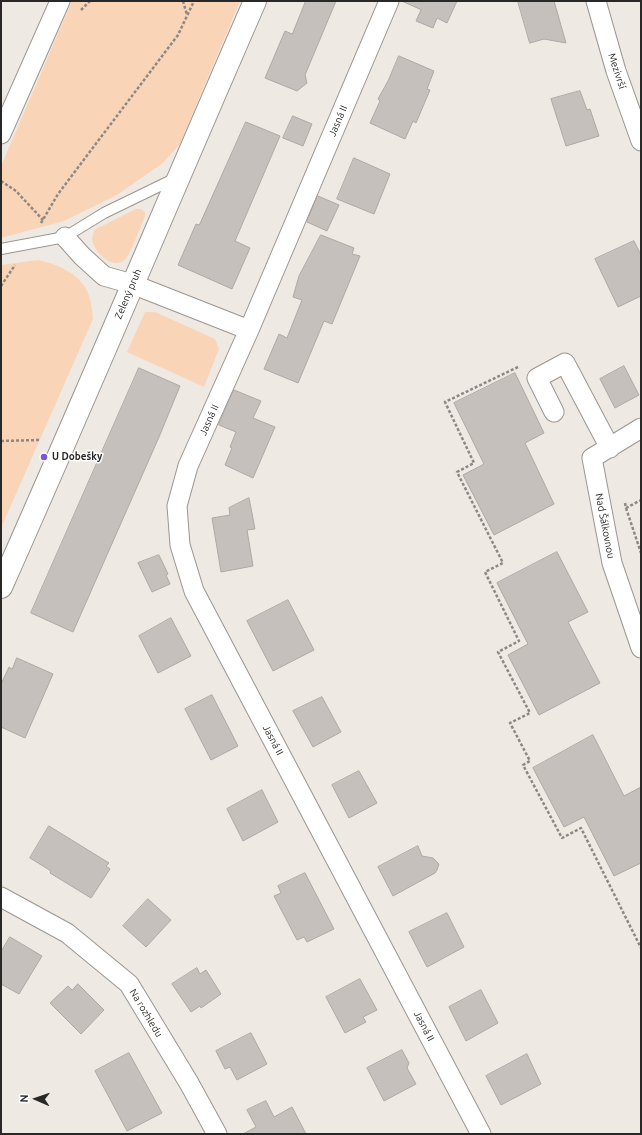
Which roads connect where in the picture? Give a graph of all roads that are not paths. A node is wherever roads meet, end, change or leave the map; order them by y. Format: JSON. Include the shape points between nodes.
{"nodes":[{"id":1,"x":60,"y":1,"type":"edge"},
{"id":2,"x":255,"y":1,"type":"edge"},
{"id":3,"x":389,"y":1,"type":"edge"},
{"id":4,"x":596,"y":1,"type":"edge"},
{"id":5,"x":1,"y":134,"type":"edge"},
{"id":6,"x":641,"y":141,"type":"edge"},
{"id":7,"x":178,"y":177,"type":"junction"},
{"id":8,"x":65,"y":236,"type":"junction"},
{"id":9,"x":1,"y":249,"type":"edge"},
{"id":10,"x":132,"y":284,"type":"junction"},
{"id":11,"x":249,"y":330,"type":"junction"},
{"id":12,"x":554,"y":412,"type":"dead end"},
{"id":13,"x":641,"y":428,"type":"edge"},
{"id":14,"x":610,"y":448,"type":"junction"},
{"id":15,"x":1,"y":587,"type":"edge"},
{"id":16,"x":641,"y":648,"type":"edge"},
{"id":17,"x":1,"y":897,"type":"edge"},
{"id":18,"x":217,"y":1134,"type":"edge"},
{"id":19,"x":481,"y":1134,"type":"edge"}],
"edges":[{"from":1,"to":5,"type":"street"},
{"from":2,"to":7,"type":"street","name":"Zelený pruh"},
{"from":3,"to":11,"type":"street","name":"Jasná II"},
{"from":4,"to":6,"type":"street","name":"Mezivrší","via":[[616,71]]},
{"from":7,"to":8,"type":"lane"},
{"from":7,"to":10,"type":"street","name":"Zelený pruh"},
{"from":8,"to":9,"type":"lane"},
{"from":8,"to":10,"type":"street","via":[[104,276]]},
{"from":10,"to":11,"type":"street"},
{"from":10,"to":15,"type":"street","name":"Zelený pruh"},
{"from":11,"to":19,"type":"street","name":"Jasná II","via":[[188,466],[177,506],[180,545],[194,591]]},
{"from":12,"to":14,"type":"street","via":[[537,378],[565,362]]},
{"from":13,"to":14,"type":"street","name":"Nad Šálkovnou"},
{"from":14,"to":16,"type":"street","name":"Nad Šálkovnou","via":[[592,458],[612,563]]},
{"from":17,"to":18,"type":"street","name":"Na rozhledu","via":[[67,933],[129,984]]}]}
